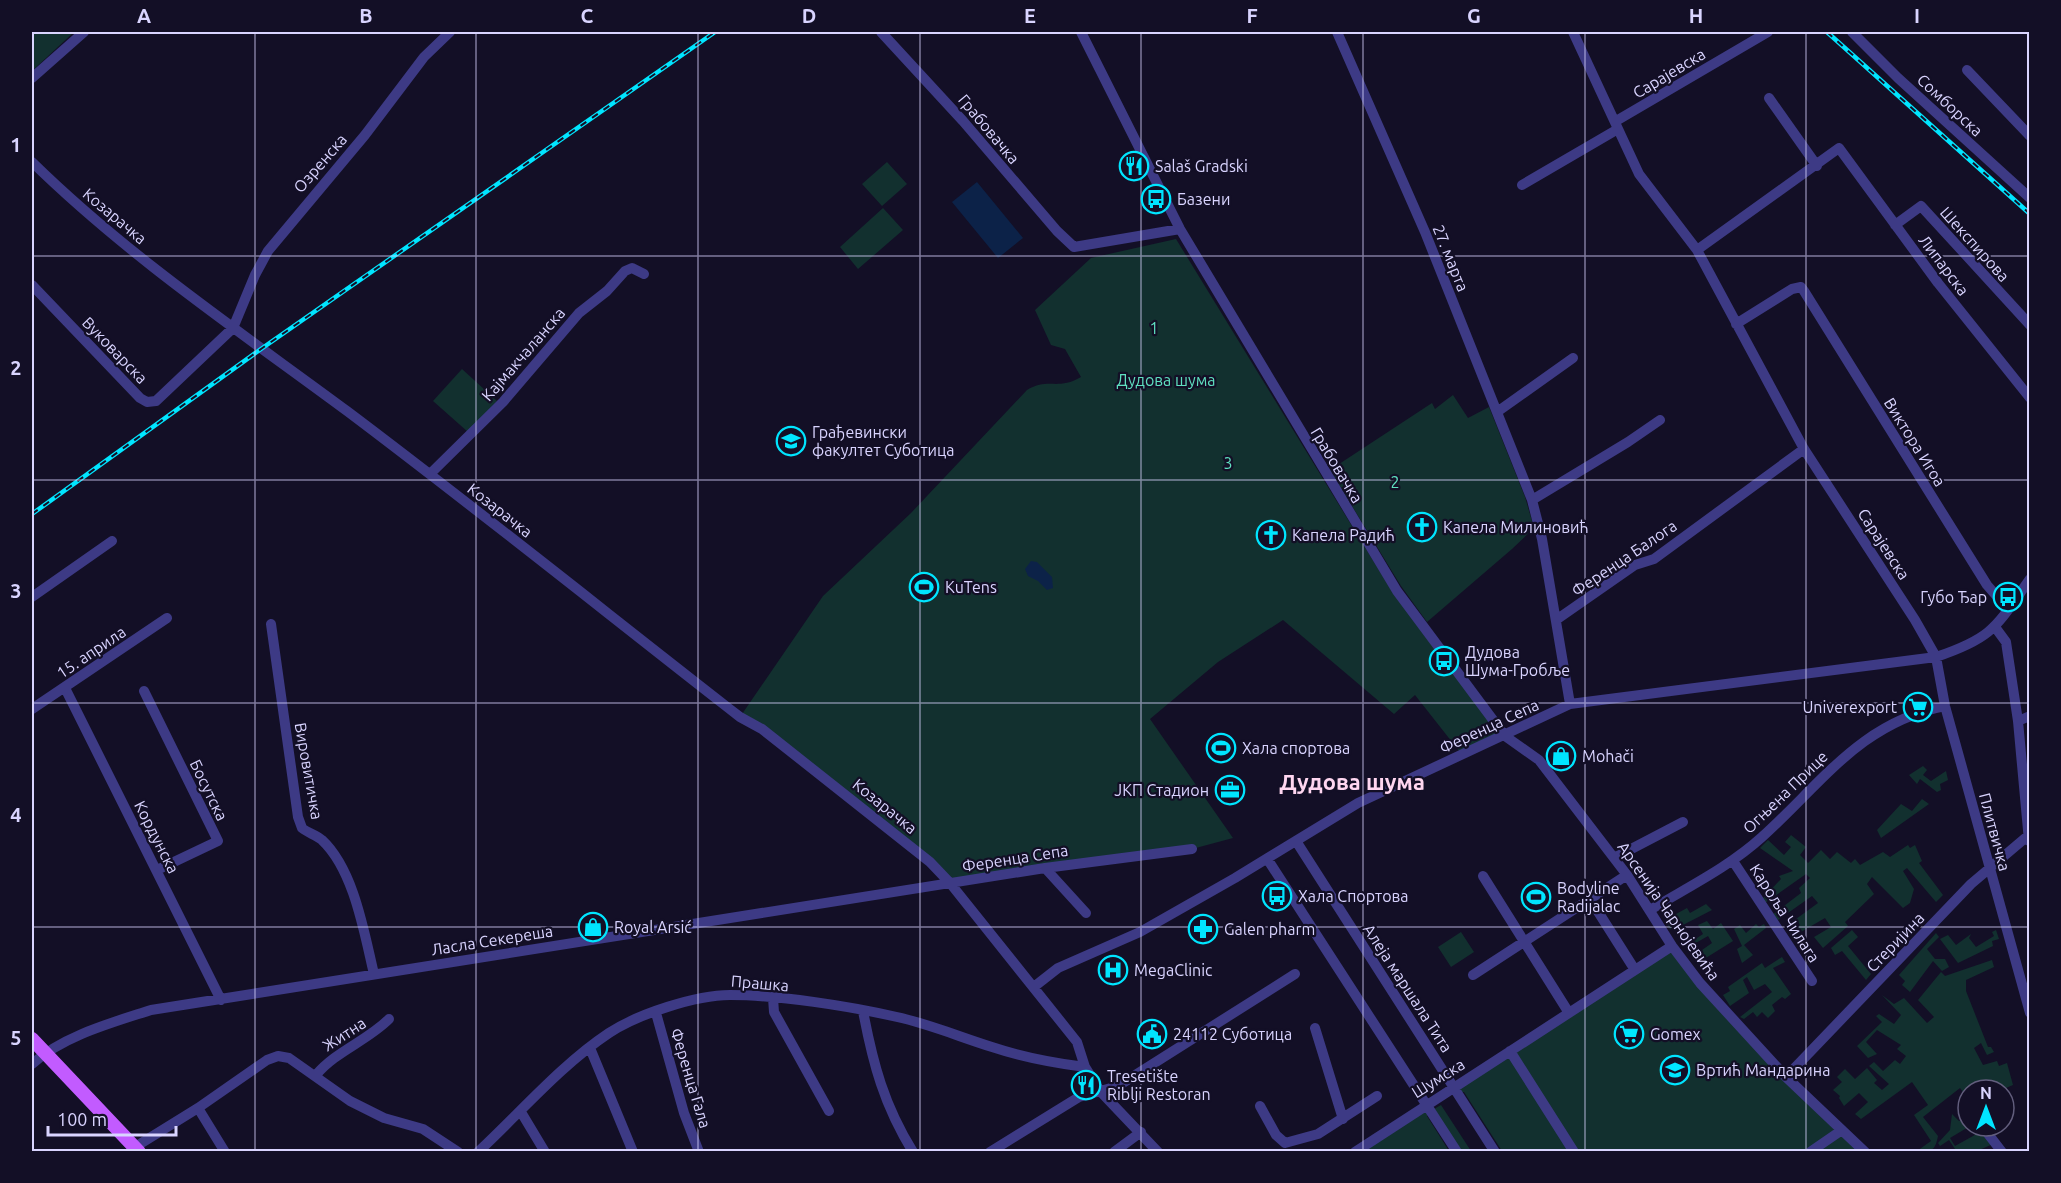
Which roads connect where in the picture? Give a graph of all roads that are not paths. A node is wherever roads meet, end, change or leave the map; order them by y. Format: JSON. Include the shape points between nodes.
{"nodes":[{"id":1,"x":84,"y":32,"type":"edge"},
{"id":2,"x":450,"y":32,"type":"edge"},
{"id":3,"x":881,"y":32,"type":"edge"},
{"id":4,"x":1081,"y":32,"type":"edge"},
{"id":5,"x":1337,"y":32,"type":"edge"},
{"id":6,"x":1573,"y":32,"type":"edge"},
{"id":7,"x":1768,"y":32,"type":"edge"},
{"id":8,"x":1852,"y":32,"type":"edge"},
{"id":9,"x":1967,"y":70,"type":"dead end"},
{"id":10,"x":32,"y":78,"type":"edge"},
{"id":11,"x":1769,"y":98,"type":"dead end"},
{"id":12,"x":1617,"y":125,"type":"junction"},
{"id":13,"x":2030,"y":136,"type":"edge"},
{"id":14,"x":32,"y":162,"type":"edge"},
{"id":15,"x":1817,"y":166,"type":"junction"},
{"id":16,"x":1522,"y":185,"type":"dead end"},
{"id":17,"x":2030,"y":198,"type":"edge"},
{"id":18,"x":1895,"y":225,"type":"junction"},
{"id":19,"x":1180,"y":229,"type":"junction"},
{"id":20,"x":1697,"y":250,"type":"junction"},
{"id":21,"x":644,"y":274,"type":"dead end"},
{"id":22,"x":32,"y":285,"type":"edge"},
{"id":23,"x":1736,"y":324,"type":"junction"},
{"id":24,"x":2030,"y":325,"type":"edge"},
{"id":25,"x":233,"y":328,"type":"junction"},
{"id":26,"x":1573,"y":358,"type":"dead end"},
{"id":27,"x":2030,"y":398,"type":"edge"},
{"id":28,"x":1497,"y":412,"type":"junction"},
{"id":29,"x":1660,"y":420,"type":"dead end"},
{"id":30,"x":1804,"y":449,"type":"junction"},
{"id":31,"x":430,"y":474,"type":"junction"},
{"id":32,"x":1532,"y":500,"type":"junction"},
{"id":33,"x":112,"y":541,"type":"dead end"},
{"id":34,"x":2030,"y":579,"type":"edge"},
{"id":35,"x":32,"y":597,"type":"edge"},
{"id":36,"x":2008,"y":609,"type":"junction"},
{"id":37,"x":167,"y":618,"type":"dead end"},
{"id":38,"x":1556,"y":620,"type":"junction"},
{"id":39,"x":271,"y":624,"type":"dead end"},
{"id":40,"x":1995,"y":627,"type":"junction"},
{"id":41,"x":1936,"y":657,"type":"junction"},
{"id":42,"x":65,"y":688,"type":"junction"},
{"id":43,"x":144,"y":691,"type":"dead end"},
{"id":44,"x":1570,"y":704,"type":"junction"},
{"id":45,"x":1945,"y":706,"type":"junction"},
{"id":46,"x":32,"y":709,"type":"edge"},
{"id":47,"x":2030,"y":716,"type":"edge"},
{"id":48,"x":2018,"y":722,"type":"junction"},
{"id":49,"x":1505,"y":736,"type":"junction"},
{"id":50,"x":1683,"y":822,"type":"dead end"},
{"id":51,"x":2029,"y":837,"type":"edge"},
{"id":52,"x":1296,"y":841,"type":"junction"},
{"id":53,"x":1192,"y":849,"type":"dead end"},
{"id":54,"x":1614,"y":858,"type":"junction"},
{"id":55,"x":1268,"y":860,"type":"junction"},
{"id":56,"x":1733,"y":861,"type":"junction"},
{"id":57,"x":1045,"y":868,"type":"junction"},
{"id":58,"x":1989,"y":869,"type":"junction"},
{"id":59,"x":157,"y":870,"type":"junction"},
{"id":60,"x":1627,"y":875,"type":"junction"},
{"id":61,"x":1483,"y":876,"type":"dead end"},
{"id":62,"x":950,"y":883,"type":"junction"},
{"id":63,"x":1590,"y":900,"type":"junction"},
{"id":64,"x":1650,"y":910,"type":"junction"},
{"id":65,"x":1086,"y":913,"type":"dead end"},
{"id":66,"x":1524,"y":942,"type":"junction"},
{"id":67,"x":1672,"y":946,"type":"junction"},
{"id":68,"x":1635,"y":970,"type":"junction"},
{"id":69,"x":374,"y":974,"type":"junction"},
{"id":70,"x":1295,"y":974,"type":"dead end"},
{"id":71,"x":1473,"y":975,"type":"dead end"},
{"id":72,"x":1812,"y":981,"type":"dead end"},
{"id":73,"x":1035,"y":986,"type":"junction"},
{"id":74,"x":773,"y":998,"type":"junction"},
{"id":75,"x":221,"y":1000,"type":"junction"},
{"id":76,"x":863,"y":1011,"type":"junction"},
{"id":77,"x":656,"y":1012,"type":"junction"},
{"id":78,"x":1569,"y":1013,"type":"junction"},
{"id":79,"x":2030,"y":1014,"type":"edge"},
{"id":80,"x":389,"y":1019,"type":"dead end"},
{"id":81,"x":1315,"y":1028,"type":"dead end"},
{"id":82,"x":32,"y":1039,"type":"edge"},
{"id":83,"x":590,"y":1048,"type":"junction"},
{"id":84,"x":1510,"y":1051,"type":"junction"},
{"id":85,"x":45,"y":1053,"type":"junction"},
{"id":86,"x":32,"y":1064,"type":"edge"},
{"id":87,"x":1085,"y":1067,"type":"junction"},
{"id":88,"x":315,"y":1074,"type":"junction"},
{"id":89,"x":1786,"y":1077,"type":"junction"},
{"id":90,"x":1454,"y":1087,"type":"junction"},
{"id":91,"x":1100,"y":1091,"type":"junction"},
{"id":92,"x":1377,"y":1096,"type":"dead end"},
{"id":93,"x":1427,"y":1103,"type":"junction"},
{"id":94,"x":1260,"y":1106,"type":"dead end"},
{"id":95,"x":198,"y":1108,"type":"junction"},
{"id":96,"x":829,"y":1111,"type":"dead end"},
{"id":97,"x":521,"y":1112,"type":"junction"},
{"id":98,"x":1343,"y":1119,"type":"junction"},
{"id":99,"x":1842,"y":1130,"type":"junction"},
{"id":100,"x":1141,"y":1132,"type":"junction"},
{"id":101,"x":1991,"y":1138,"type":"edge"},
{"id":102,"x":137,"y":1149,"type":"edge"},
{"id":103,"x":225,"y":1152,"type":"edge"},
{"id":104,"x":458,"y":1152,"type":"edge"},
{"id":105,"x":478,"y":1152,"type":"edge"},
{"id":106,"x":544,"y":1152,"type":"edge"},
{"id":107,"x":633,"y":1152,"type":"edge"},
{"id":108,"x":699,"y":1152,"type":"edge"},
{"id":109,"x":913,"y":1152,"type":"edge"},
{"id":110,"x":990,"y":1152,"type":"edge"},
{"id":111,"x":1114,"y":1152,"type":"edge"},
{"id":112,"x":1158,"y":1152,"type":"edge"},
{"id":113,"x":1355,"y":1152,"type":"edge"},
{"id":114,"x":1457,"y":1152,"type":"edge"},
{"id":115,"x":1495,"y":1152,"type":"edge"},
{"id":116,"x":1574,"y":1152,"type":"edge"},
{"id":117,"x":1810,"y":1152,"type":"edge"},
{"id":118,"x":1865,"y":1152,"type":"edge"},
{"id":119,"x":2002,"y":1152,"type":"edge"}],
"edges":[{"from":1,"to":10,"type":"street"},
{"from":2,"to":25,"type":"street","name":"Озренска","via":[[424,57],[268,251]]},
{"from":3,"to":19,"type":"street","name":"Грабовачка","via":[[1074,247]]},
{"from":4,"to":19,"type":"street","name":"Грабовачка"},
{"from":5,"to":28,"type":"street","name":"27. марта","via":[[1425,232]]},
{"from":6,"to":12,"type":"street","name":"Сарајевска"},
{"from":7,"to":12,"type":"street","name":"Сарајевска"},
{"from":8,"to":17,"type":"street","name":"Сомборска"},
{"from":9,"to":13,"type":"street"},
{"from":11,"to":15,"type":"street"},
{"from":12,"to":16,"type":"street","name":"Сарајевска"},
{"from":12,"to":20,"type":"street","name":"Сарајевска","via":[[1639,174]]},
{"from":14,"to":25,"type":"street","name":"Козарачка","via":[[96,222]]},
{"from":15,"to":18,"type":"street","name":"Липарска","via":[[1839,148]]},
{"from":15,"to":20,"type":"street"},
{"from":18,"to":24,"type":"street","name":"Шекспирова","via":[[1921,206]]},
{"from":18,"to":27,"type":"street","name":"Липарска"},
{"from":19,"to":49,"type":"street","name":"Грабовачка","via":[[1397,591]]},
{"from":20,"to":23,"type":"street","name":"Сарајевска"},
{"from":21,"to":31,"type":"street","name":"Кајмакчаланска","via":[[632,268],[625,271],[579,313],[503,402]]},
{"from":22,"to":25,"type":"street","name":"Вуковарска","via":[[147,402],[156,401]]},
{"from":23,"to":30,"type":"street","name":"Сарајевска"},
{"from":23,"to":36,"type":"street","name":"Виктора Игоа","via":[[1801,287],[1987,585]]},
{"from":25,"to":31,"type":"street","name":"Козарачка"},
{"from":26,"to":28,"type":"street"},
{"from":28,"to":32,"type":"street","name":"27. марта"},
{"from":29,"to":32,"type":"street"},
{"from":30,"to":38,"type":"street","name":"Ференца Балога","via":[[1654,559],[1635,565]]},
{"from":30,"to":41,"type":"street","name":"Сарајевска"},
{"from":31,"to":62,"type":"street","name":"Козарачка","via":[[740,717],[762,729],[846,794]]},
{"from":32,"to":38,"type":"street","name":"27. марта"},
{"from":33,"to":35,"type":"street"},
{"from":34,"to":36,"type":"street","name":"Ференца Сепа"},
{"from":36,"to":40,"type":"street","name":"Ференца Сепа"},
{"from":37,"to":42,"type":"street","name":"15. априла"},
{"from":38,"to":44,"type":"street","name":"27. марта"},
{"from":39,"to":69,"type":"street","name":"Вировитичка","via":[[298,817],[302,828],[320,838],[339,865],[362,921]]},
{"from":40,"to":41,"type":"street","name":"Ференца Сепа","via":[[1969,646]]},
{"from":40,"to":48,"type":"street","via":[[2006,642]]},
{"from":41,"to":44,"type":"street","name":"Ференца Сепа"},
{"from":41,"to":45,"type":"street","name":"Плитвичка"},
{"from":42,"to":46,"type":"street","name":"15. априла"},
{"from":42,"to":59,"type":"street","name":"Кордунска"},
{"from":43,"to":59,"type":"street","name":"Босутска","via":[[218,841]]},
{"from":44,"to":49,"type":"street","name":"Ференца Сепа"},
{"from":45,"to":56,"type":"street","name":"Огњена Прице","via":[[1878,731],[1849,751]]},
{"from":45,"to":58,"type":"street","name":"Плитвичка"},
{"from":47,"to":48,"type":"street"},
{"from":48,"to":51,"type":"street"},
{"from":49,"to":52,"type":"street","name":"Ференца Сепа","via":[[1358,803]]},
{"from":49,"to":54,"type":"street","name":"Арсенија Чарнојевића","via":[[1539,760]]},
{"from":50,"to":54,"type":"street"},
{"from":51,"to":58,"type":"street","name":"Стеријина"},
{"from":52,"to":55,"type":"street","name":"Ференца Сепа"},
{"from":52,"to":90,"type":"street","name":"Алеја маршала Тита"},
{"from":53,"to":57,"type":"street","name":"Ференца Сепа"},
{"from":54,"to":60,"type":"street","name":"Арсенија Чарнојевића"},
{"from":55,"to":73,"type":"street","name":"Ференца Сепа","via":[[1140,932],[1058,968]]},
{"from":55,"to":93,"type":"street"},
{"from":56,"to":64,"type":"street","name":"Огњена Прице"},
{"from":56,"to":72,"type":"street","name":"Кароља Чилага"},
{"from":57,"to":62,"type":"street","name":"Ференца Сепа"},
{"from":57,"to":65,"type":"street"},
{"from":58,"to":79,"type":"street","name":"Плитвичка"},
{"from":58,"to":89,"type":"street","name":"Стеријина"},
{"from":59,"to":75,"type":"street","name":"Кордунска"},
{"from":60,"to":63,"type":"street"},
{"from":60,"to":64,"type":"street","name":"Арсенија Чарнојевића"},
{"from":61,"to":66,"type":"street"},
{"from":62,"to":69,"type":"street","name":"Ласла Секереша"},
{"from":62,"to":73,"type":"street","name":"Козарачка"},
{"from":63,"to":66,"type":"street"},
{"from":63,"to":68,"type":"street"},
{"from":64,"to":67,"type":"street","name":"Арсенија Чарнојевића"},
{"from":66,"to":71,"type":"street"},
{"from":66,"to":78,"type":"street"},
{"from":67,"to":68,"type":"street","name":"Шумска"},
{"from":67,"to":89,"type":"street","name":"Арсенија Чарнојевића","via":[[1700,983]]},
{"from":68,"to":78,"type":"street","name":"Шумска"},
{"from":69,"to":75,"type":"street","name":"Ласла Секереша"},
{"from":70,"to":91,"type":"street","via":[[1118,1086]]},
{"from":73,"to":87,"type":"street","name":"Козарачка","via":[[1077,1042]]},
{"from":74,"to":76,"type":"street","name":"Прашка"},
{"from":74,"to":77,"type":"street","name":"Прашка","via":[[703,998]]},
{"from":74,"to":96,"type":"street","via":[[774,1012]]},
{"from":75,"to":85,"type":"street","name":"Ласла Секереша","via":[[151,1010]]},
{"from":76,"to":87,"type":"street","name":"Прашка","via":[[897,1017],[1054,1063]]},
{"from":76,"to":109,"type":"street","via":[[878,1081]]},
{"from":77,"to":83,"type":"street","name":"Прашка","via":[[629,1022]]},
{"from":77,"to":108,"type":"street","name":"Ференца Гала","via":[[681,1104]]},
{"from":78,"to":84,"type":"street","name":"Шумска"},
{"from":80,"to":88,"type":"street","name":"Житна"},
{"from":81,"to":98,"type":"street"},
{"from":82,"to":85,"type":"main road"},
{"from":83,"to":97,"type":"street","name":"Прашка"},
{"from":83,"to":107,"type":"street"},
{"from":84,"to":90,"type":"street","name":"Шумска"},
{"from":84,"to":116,"type":"street"},
{"from":85,"to":86,"type":"street","name":"Ласла Секереша"},
{"from":85,"to":102,"type":"main road"},
{"from":87,"to":91,"type":"street","name":"Козарачка"},
{"from":88,"to":95,"type":"street","via":[[289,1058],[278,1056]]},
{"from":88,"to":104,"type":"street","via":[[350,1101],[384,1118],[423,1129]]},
{"from":89,"to":99,"type":"street","name":"Арсенија Чарнојевића"},
{"from":90,"to":93,"type":"street","name":"Шумска"},
{"from":90,"to":115,"type":"street","name":"Алеја маршала Тита"},
{"from":91,"to":100,"type":"street","name":"Козарачка"},
{"from":91,"to":110,"type":"street","via":[[1079,1097]]},
{"from":92,"to":98,"type":"street"},
{"from":93,"to":113,"type":"street","name":"Шумска"},
{"from":93,"to":114,"type":"street"},
{"from":94,"to":98,"type":"street","via":[[1285,1143],[1318,1134]]},
{"from":95,"to":102,"type":"street"},
{"from":95,"to":103,"type":"street"},
{"from":97,"to":105,"type":"street","name":"Прашка"},
{"from":97,"to":106,"type":"street"},
{"from":99,"to":117,"type":"street"},
{"from":99,"to":118,"type":"street","name":"Арсенија Чарнојевића"},
{"from":100,"to":111,"type":"street"},
{"from":100,"to":112,"type":"street","name":"Козарачка"},
{"from":101,"to":119,"type":"street"}]}
